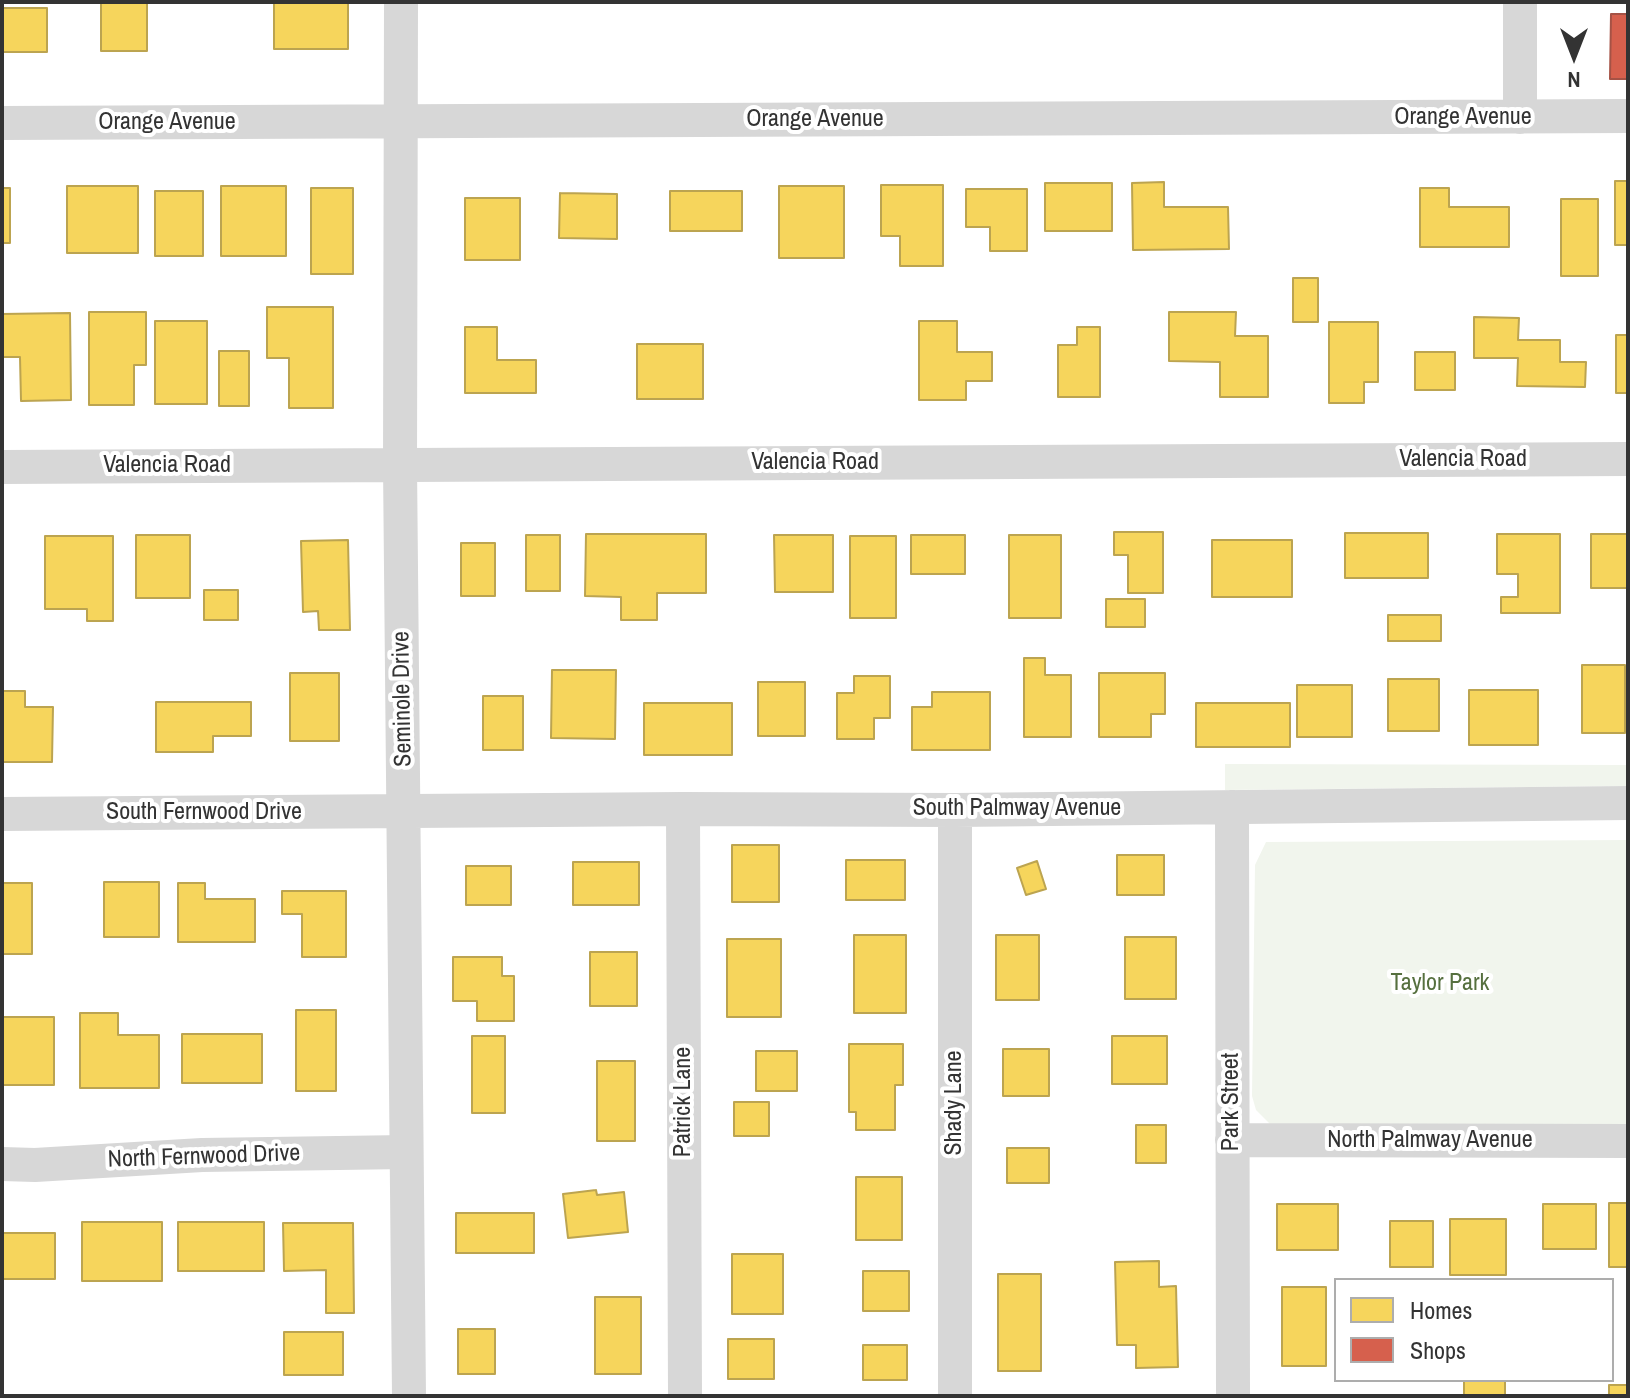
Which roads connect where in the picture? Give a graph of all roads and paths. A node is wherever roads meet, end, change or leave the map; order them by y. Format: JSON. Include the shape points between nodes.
{"nodes":[{"id":1,"x":401,"y":2,"type":"edge"},
{"id":2,"x":1520,"y":2,"type":"edge"},
{"id":3,"x":1628,"y":116,"type":"edge"},
{"id":4,"x":1520,"y":117,"type":"junction"},
{"id":5,"x":401,"y":122,"type":"junction"},
{"id":6,"x":2,"y":123,"type":"edge"},
{"id":7,"x":1628,"y":459,"type":"edge"},
{"id":8,"x":400,"y":465,"type":"junction"},
{"id":9,"x":2,"y":467,"type":"edge"},
{"id":10,"x":1628,"y":803,"type":"edge"},
{"id":11,"x":1232,"y":807,"type":"junction"},
{"id":12,"x":683,"y":809,"type":"junction"},
{"id":13,"x":955,"y":810,"type":"junction"},
{"id":14,"x":405,"y":812,"type":"junction"},
{"id":15,"x":2,"y":814,"type":"edge"},
{"id":16,"x":1232,"y":1140,"type":"junction"},
{"id":17,"x":1628,"y":1141,"type":"edge"},
{"id":18,"x":406,"y":1152,"type":"junction"},
{"id":19,"x":2,"y":1164,"type":"edge"},
{"id":20,"x":409,"y":1396,"type":"edge"},
{"id":21,"x":685,"y":1396,"type":"edge"},
{"id":22,"x":955,"y":1396,"type":"edge"},
{"id":23,"x":1233,"y":1396,"type":"edge"}],
"edges":[{"from":1,"to":5,"type":"street","name":"Seminole Drive"},
{"from":2,"to":4,"type":"street"},
{"from":3,"to":4,"type":"street","name":"Orange Avenue"},
{"from":4,"to":5,"type":"street","name":"Orange Avenue"},
{"from":5,"to":6,"type":"street","name":"Orange Avenue"},
{"from":5,"to":8,"type":"street","name":"Seminole Drive"},
{"from":7,"to":8,"type":"street","name":"Valencia Road"},
{"from":8,"to":9,"type":"street","name":"Valencia Road"},
{"from":8,"to":14,"type":"street","name":"Seminole Drive"},
{"from":10,"to":11,"type":"street","name":"South Palmway Avenue"},
{"from":11,"to":13,"type":"street","name":"South Palmway Avenue"},
{"from":11,"to":16,"type":"street","name":"Park Street"},
{"from":12,"to":13,"type":"street","name":"South Palmway Avenue"},
{"from":12,"to":14,"type":"street","name":"South Palmway Avenue"},
{"from":12,"to":21,"type":"street","name":"Patrick Lane"},
{"from":13,"to":22,"type":"street","name":"Shady Lane"},
{"from":14,"to":15,"type":"street","name":"South Fernwood Drive"},
{"from":14,"to":18,"type":"street","name":"Seminole Drive"},
{"from":16,"to":17,"type":"street","name":"North Palmway Avenue"},
{"from":16,"to":23,"type":"street","name":"Park Street"},
{"from":18,"to":19,"type":"street","name":"North Fernwood Drive"},
{"from":18,"to":20,"type":"street","name":"Seminole Drive"}]}
